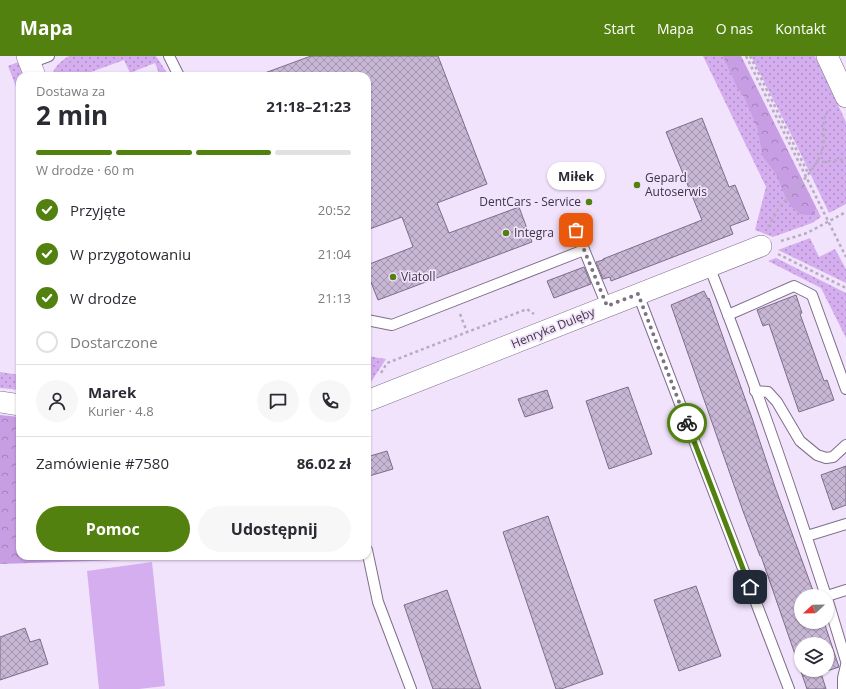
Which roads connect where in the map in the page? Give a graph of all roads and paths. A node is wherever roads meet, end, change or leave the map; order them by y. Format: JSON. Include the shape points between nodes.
{"nodes":[{"id":1,"x":169,"y":56,"type":"edge"},
{"id":2,"x":746,"y":56,"type":"edge"},
{"id":3,"x":750,"y":56,"type":"edge"},
{"id":4,"x":827,"y":56,"type":"edge"},
{"id":5,"x":177,"y":72,"type":"edge"},
{"id":6,"x":839,"y":102,"type":"edge"},
{"id":7,"x":846,"y":159,"type":"edge"},
{"id":8,"x":816,"y":161,"type":"junction"},
{"id":9,"x":808,"y":173,"type":"junction"},
{"id":10,"x":806,"y":176,"type":"junction"},
{"id":11,"x":846,"y":212,"type":"edge"},
{"id":12,"x":828,"y":221,"type":"junction"},
{"id":13,"x":576,"y":230,"type":"dead end"},
{"id":14,"x":761,"y":246,"type":"junction"},
{"id":15,"x":584,"y":250,"type":"junction"},
{"id":16,"x":846,"y":257,"type":"edge"},
{"id":17,"x":709,"y":266,"type":"junction"},
{"id":18,"x":846,"y":288,"type":"edge"},
{"id":19,"x":638,"y":294,"type":"junction"},
{"id":20,"x":455,"y":301,"type":"junction"},
{"id":21,"x":607,"y":306,"type":"junction"},
{"id":22,"x":728,"y":315,"type":"junction"},
{"id":23,"x":371,"y":321,"type":"edge"},
{"id":24,"x":467,"y":332,"type":"dead end"},
{"id":25,"x":846,"y":388,"type":"edge"},
{"id":26,"x":755,"y":391,"type":"junction"},
{"id":27,"x":371,"y":399,"type":"edge"},
{"id":28,"x":0,"y":402,"type":"edge"},
{"id":29,"x":16,"y":404,"type":"edge"},
{"id":30,"x":846,"y":445,"type":"edge"},
{"id":31,"x":846,"y":524,"type":"edge"},
{"id":32,"x":807,"y":536,"type":"junction"},
{"id":33,"x":369,"y":560,"type":"edge"},
{"id":34,"x":824,"y":589,"type":"edge"},
{"id":35,"x":846,"y":590,"type":"edge"},
{"id":36,"x":834,"y":594,"type":"edge"},
{"id":37,"x":834,"y":621,"type":"edge"},
{"id":38,"x":846,"y":661,"type":"edge"},
{"id":39,"x":846,"y":665,"type":"edge"},
{"id":40,"x":411,"y":689,"type":"edge"},
{"id":41,"x":789,"y":689,"type":"edge"},
{"id":42,"x":844,"y":689,"type":"edge"}],
"edges":[{"from":1,"to":5,"type":"lane"},
{"from":2,"to":10,"type":"path"},
{"from":3,"to":9,"type":"path"},
{"from":4,"to":6,"type":"street"},
{"from":6,"to":8,"type":"path","via":[[826,113],[823,120],[823,144]]},
{"from":7,"to":8,"type":"path"},
{"from":8,"to":9,"type":"path"},
{"from":9,"to":10,"type":"path"},
{"from":10,"to":12,"type":"path"},
{"from":10,"to":14,"type":"path","via":[[782,204],[768,226]]},
{"from":11,"to":12,"type":"path"},
{"from":12,"to":14,"type":"path","via":[[807,233]]},
{"from":12,"to":16,"type":"path"},
{"from":13,"to":15,"type":"lane"},
{"from":14,"to":17,"type":"street","name":"Henryka Dulęby"},
{"from":14,"to":18,"type":"path"},
{"from":15,"to":20,"type":"lane"},
{"from":15,"to":21,"type":"lane"},
{"from":17,"to":19,"type":"street","name":"Henryka Dulęby"},
{"from":17,"to":22,"type":"lane"},
{"from":19,"to":21,"type":"street","name":"Henryka Dulęby"},
{"from":19,"to":41,"type":"lane"},
{"from":20,"to":23,"type":"lane","via":[[392,325]]},
{"from":20,"to":24,"type":"path"},
{"from":21,"to":27,"type":"street","name":"Henryka Dulęby"},
{"from":22,"to":25,"type":"lane","via":[[794,286],[812,295]]},
{"from":22,"to":26,"type":"lane"},
{"from":26,"to":30,"type":"lane","via":[[768,392],[777,402],[800,441],[817,455],[833,457]]},
{"from":26,"to":32,"type":"lane"},
{"from":28,"to":29,"type":"street"},
{"from":31,"to":32,"type":"lane"},
{"from":32,"to":34,"type":"lane"},
{"from":33,"to":40,"type":"lane","via":[[378,602]]},
{"from":35,"to":36,"type":"lane"},
{"from":37,"to":38,"type":"lane"},
{"from":39,"to":42,"type":"lane"}]}
